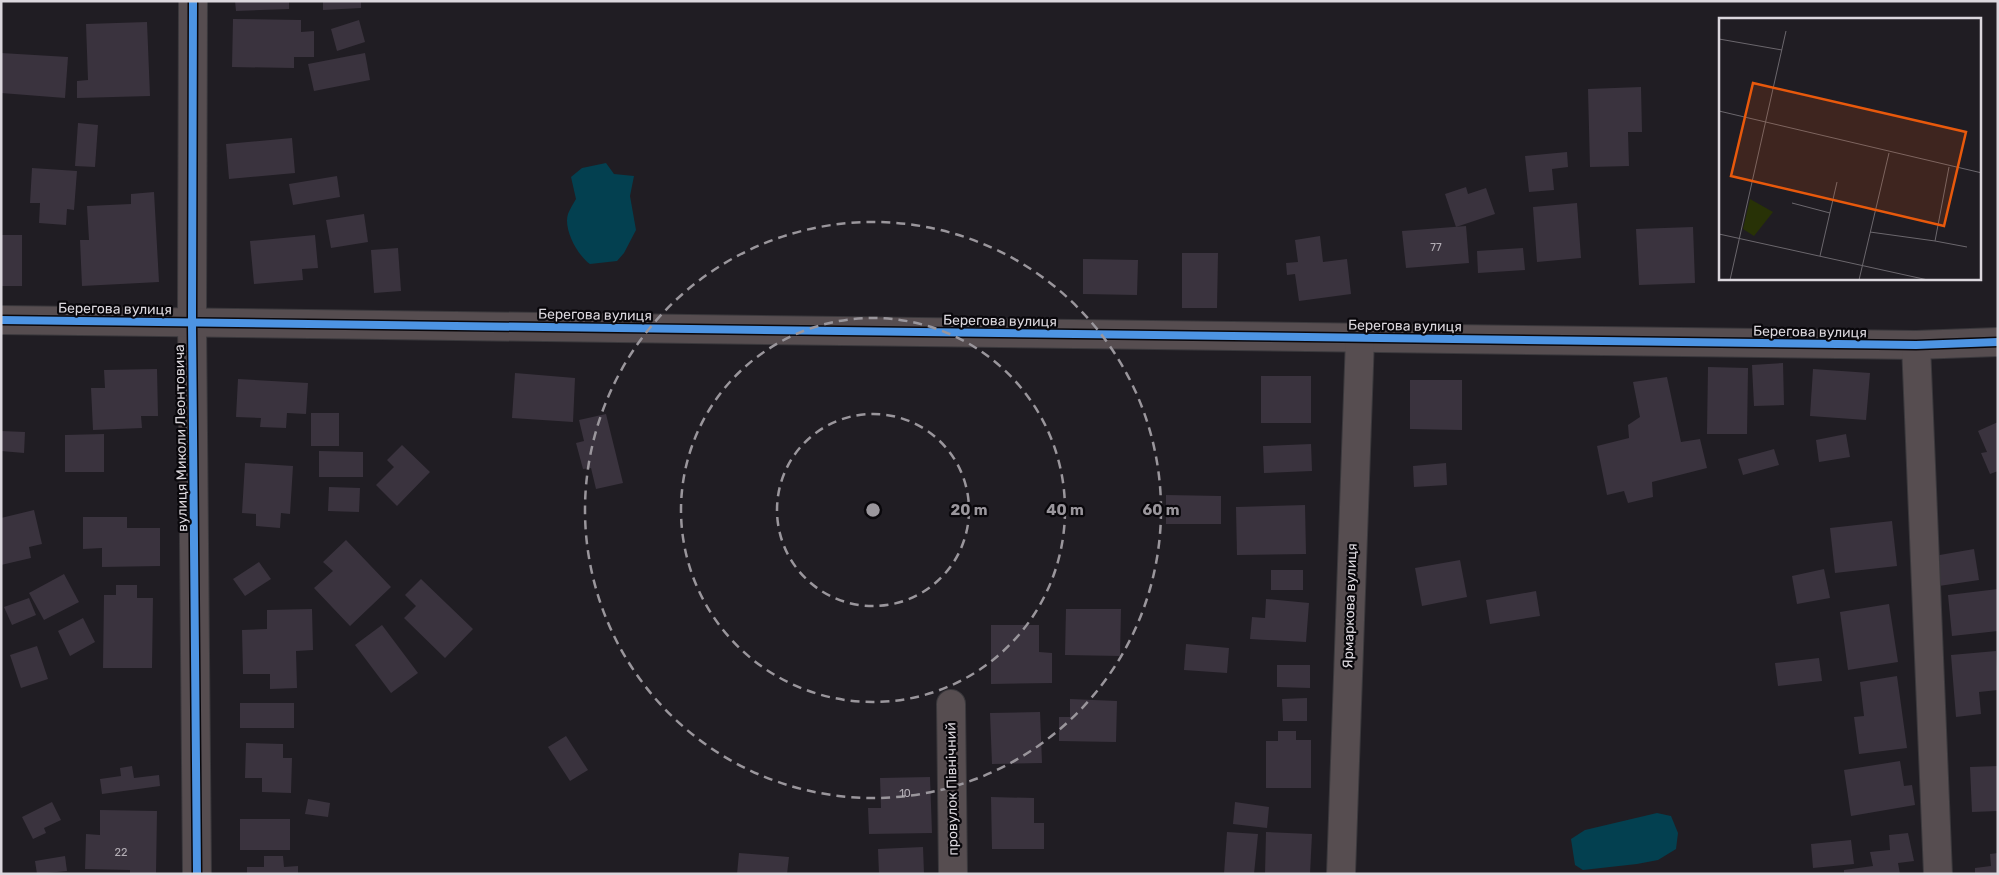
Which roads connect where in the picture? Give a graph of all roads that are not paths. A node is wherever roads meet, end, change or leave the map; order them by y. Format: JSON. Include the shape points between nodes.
{"nodes":[{"id":1,"x":193,"y":1,"type":"edge"},
{"id":2,"x":1,"y":320,"type":"edge"},
{"id":3,"x":192,"y":322,"type":"junction"},
{"id":4,"x":1360,"y":338,"type":"junction"},
{"id":5,"x":1998,"y":342,"type":"edge"},
{"id":6,"x":1916,"y":345,"type":"junction"},
{"id":7,"x":951,"y":704,"type":"dead end"},
{"id":8,"x":197,"y":874,"type":"edge"},
{"id":9,"x":953,"y":874,"type":"edge"},
{"id":10,"x":1341,"y":874,"type":"edge"},
{"id":11,"x":1938,"y":874,"type":"edge"}],
"edges":[{"from":1,"to":3,"type":"street","name":"вулиця Миколи Леонтовича"},
{"from":2,"to":3,"type":"street","name":"Берегова вулиця"},
{"from":3,"to":4,"type":"street","name":"Берегова вулиця"},
{"from":3,"to":8,"type":"street","name":"вулиця Миколи Леонтовича"},
{"from":4,"to":6,"type":"street","name":"Берегова вулиця"},
{"from":4,"to":10,"type":"street","name":"Ярмаркова вулиця"},
{"from":5,"to":6,"type":"street","name":"Берегова вулиця"},
{"from":6,"to":11,"type":"street"},
{"from":7,"to":9,"type":"street","name":"провулок Північний"}]}
